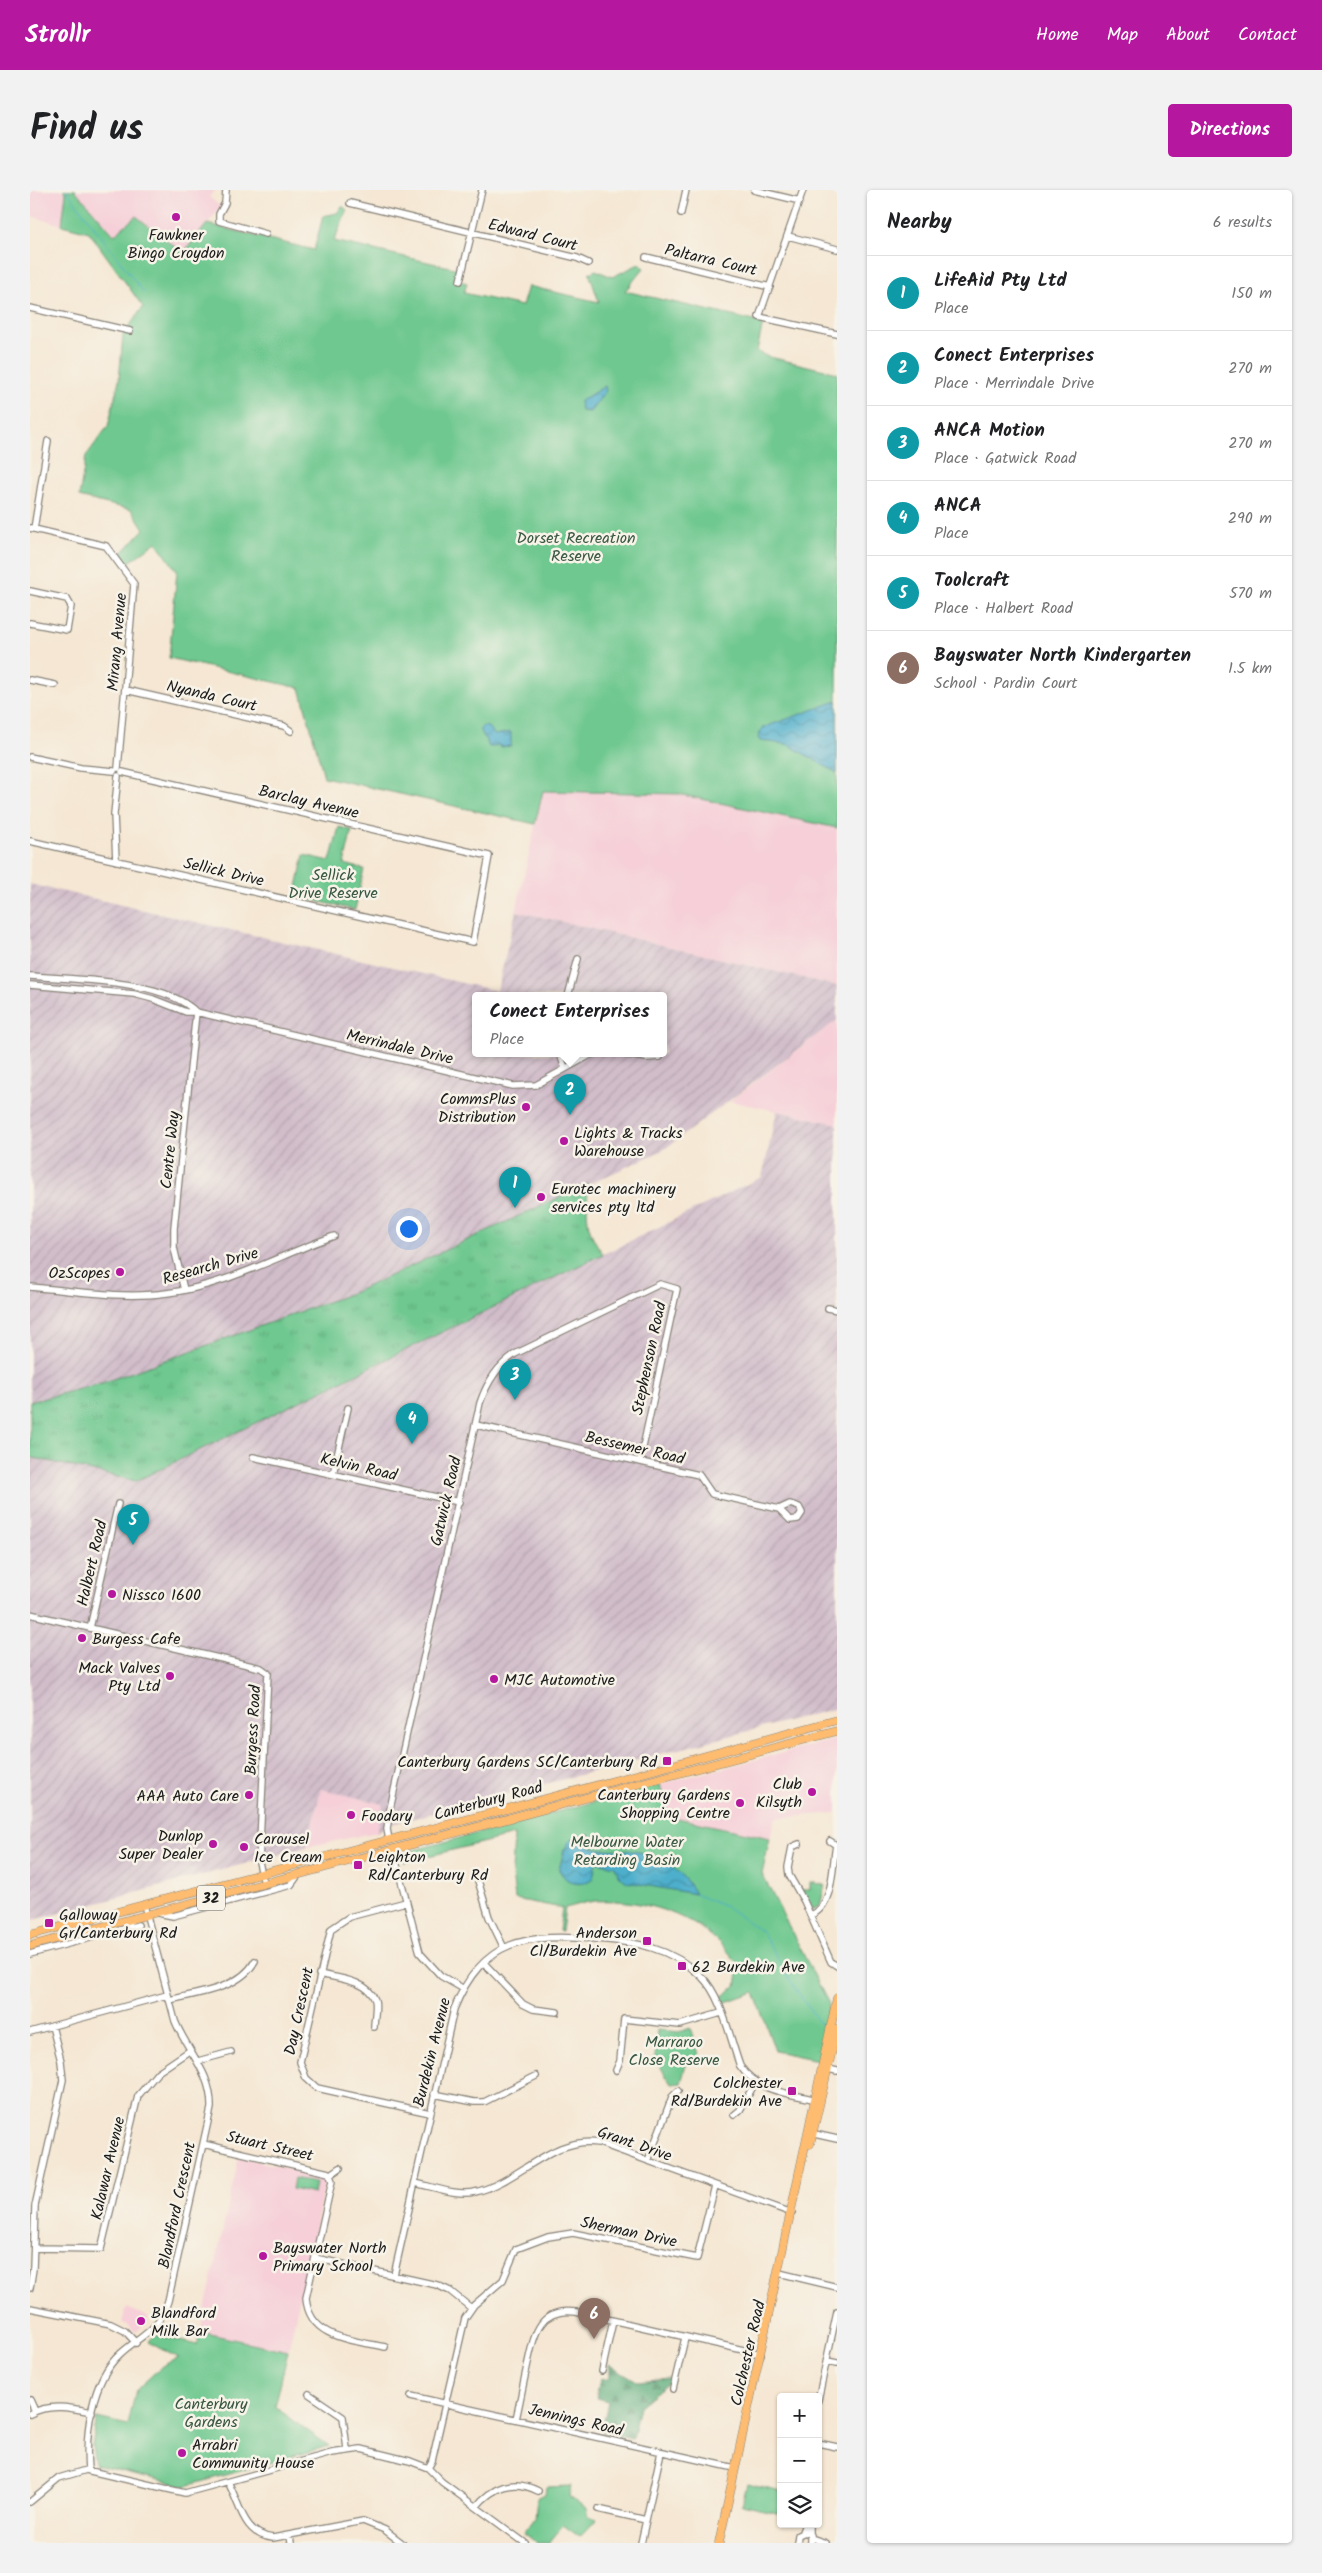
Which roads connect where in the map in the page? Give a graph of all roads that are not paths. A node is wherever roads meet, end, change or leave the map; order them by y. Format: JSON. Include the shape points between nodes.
{"nodes":[{"id":1,"x":226,"y":190,"type":"edge"},
{"id":2,"x":482,"y":190,"type":"edge"},
{"id":3,"x":686,"y":190,"type":"edge"},
{"id":4,"x":754,"y":190,"type":"edge"},
{"id":5,"x":804,"y":190,"type":"edge"},
{"id":6,"x":800,"y":201,"type":"junction"},
{"id":7,"x":350,"y":203,"type":"dead end"},
{"id":8,"x":681,"y":214,"type":"dead end"},
{"id":9,"x":472,"y":232,"type":"junction"},
{"id":10,"x":266,"y":234,"type":"dead end"},
{"id":11,"x":788,"y":236,"type":"junction"},
{"id":12,"x":837,"y":248,"type":"edge"},
{"id":13,"x":646,"y":258,"type":"dead end"},
{"id":14,"x":588,"y":263,"type":"dead end"},
{"id":15,"x":460,"y":281,"type":"dead end"},
{"id":16,"x":770,"y":287,"type":"junction"},
{"id":17,"x":30,"y":308,"type":"edge"},
{"id":18,"x":130,"y":331,"type":"dead end"},
{"id":19,"x":837,"y":334,"type":"edge"},
{"id":20,"x":48,"y":441,"type":"dead end"},
{"id":21,"x":32,"y":528,"type":"edge"},
{"id":22,"x":30,"y":591,"type":"edge"},
{"id":23,"x":30,"y":623,"type":"edge"},
{"id":24,"x":30,"y":680,"type":"edge"},
{"id":25,"x":56,"y":685,"type":"dead end"},
{"id":26,"x":126,"y":690,"type":"junction"},
{"id":27,"x":291,"y":731,"type":"dead end"},
{"id":28,"x":30,"y":756,"type":"edge"},
{"id":29,"x":118,"y":772,"type":"junction"},
{"id":30,"x":30,"y":841,"type":"edge"},
{"id":31,"x":489,"y":856,"type":"joint"},
{"id":32,"x":116,"y":861,"type":"junction"},
{"id":33,"x":578,"y":959,"type":"dead end"},
{"id":34,"x":30,"y":976,"type":"edge"},
{"id":35,"x":66,"y":979,"type":"junction"},
{"id":36,"x":30,"y":985,"type":"edge"},
{"id":37,"x":65,"y":988,"type":"junction"},
{"id":38,"x":569,"y":992,"type":"edge"},
{"id":39,"x":196,"y":1012,"type":"junction"},
{"id":40,"x":561,"y":1057,"type":"edge"},
{"id":41,"x":586,"y":1057,"type":"edge"},
{"id":42,"x":640,"y":1057,"type":"edge"},
{"id":43,"x":660,"y":1057,"type":"dead end"},
{"id":44,"x":566,"y":1068,"type":"junction"},
{"id":45,"x":334,"y":1236,"type":"dead end"},
{"id":46,"x":30,"y":1287,"type":"edge"},
{"id":47,"x":184,"y":1290,"type":"junction"},
{"id":48,"x":677,"y":1290,"type":"joint"},
{"id":49,"x":828,"y":1308,"type":"dead end"},
{"id":50,"x":837,"y":1310,"type":"edge"},
{"id":51,"x":348,"y":1408,"type":"dead end"},
{"id":52,"x":476,"y":1425,"type":"junction"},
{"id":53,"x":253,"y":1457,"type":"dead end"},
{"id":54,"x":640,"y":1461,"type":"junction"},
{"id":55,"x":334,"y":1474,"type":"junction"},
{"id":56,"x":458,"y":1502,"type":"junction"},
{"id":57,"x":118,"y":1504,"type":"dead end"},
{"id":58,"x":779,"y":1509,"type":"dead end"},
{"id":59,"x":30,"y":1614,"type":"edge"},
{"id":60,"x":90,"y":1628,"type":"junction"},
{"id":61,"x":837,"y":1720,"type":"edge"},
{"id":62,"x":837,"y":1731,"type":"edge"},
{"id":63,"x":789,"y":1733,"type":"junction"},
{"id":64,"x":797,"y":1743,"type":"junction"},
{"id":65,"x":788,"y":1745,"type":"junction"},
{"id":66,"x":704,"y":1757,"type":"junction"},
{"id":67,"x":706,"y":1767,"type":"junction"},
{"id":68,"x":523,"y":1805,"type":"junction"},
{"id":69,"x":525,"y":1815,"type":"junction"},
{"id":70,"x":389,"y":1840,"type":"junction"},
{"id":71,"x":834,"y":1842,"type":"edge"},
{"id":72,"x":799,"y":1844,"type":"dead end"},
{"id":73,"x":393,"y":1850,"type":"junction"},
{"id":74,"x":261,"y":1874,"type":"junction"},
{"id":75,"x":299,"y":1874,"type":"junction"},
{"id":76,"x":476,"y":1874,"type":"dead end"},
{"id":77,"x":264,"y":1884,"type":"junction"},
{"id":78,"x":406,"y":1902,"type":"junction"},
{"id":79,"x":143,"y":1905,"type":"junction"},
{"id":80,"x":156,"y":1912,"type":"junction"},
{"id":81,"x":146,"y":1915,"type":"junction"},
{"id":82,"x":811,"y":1915,"type":"junction"},
{"id":83,"x":133,"y":1918,"type":"junction"},
{"id":84,"x":138,"y":1925,"type":"dead end"},
{"id":85,"x":124,"y":1929,"type":"junction"},
{"id":86,"x":30,"y":1934,"type":"edge"},
{"id":87,"x":30,"y":1946,"type":"edge"},
{"id":88,"x":504,"y":1948,"type":"junction"},
{"id":89,"x":30,"y":1954,"type":"edge"},
{"id":90,"x":255,"y":1961,"type":"dead end"},
{"id":91,"x":484,"y":1963,"type":"junction"},
{"id":92,"x":837,"y":1966,"type":"edge"},
{"id":93,"x":319,"y":1974,"type":"junction"},
{"id":94,"x":462,"y":1988,"type":"junction"},
{"id":95,"x":168,"y":1998,"type":"junction"},
{"id":96,"x":837,"y":1998,"type":"edge"},
{"id":97,"x":557,"y":2012,"type":"dead end"},
{"id":98,"x":721,"y":2012,"type":"junction"},
{"id":99,"x":52,"y":2026,"type":"junction"},
{"id":100,"x":374,"y":2027,"type":"dead end"},
{"id":101,"x":837,"y":2029,"type":"edge"},
{"id":102,"x":30,"y":2032,"type":"edge"},
{"id":103,"x":190,"y":2050,"type":"junction"},
{"id":104,"x":231,"y":2052,"type":"dead end"},
{"id":105,"x":198,"y":2061,"type":"junction"},
{"id":106,"x":616,"y":2070,"type":"dead end"},
{"id":107,"x":829,"y":2070,"type":"edge"},
{"id":108,"x":536,"y":2076,"type":"dead end"},
{"id":109,"x":755,"y":2083,"type":"junction"},
{"id":110,"x":678,"y":2091,"type":"dead end"},
{"id":111,"x":434,"y":2094,"type":"junction"},
{"id":112,"x":818,"y":2100,"type":"junction"},
{"id":113,"x":430,"y":2113,"type":"junction"},
{"id":114,"x":734,"y":2115,"type":"dead end"},
{"id":115,"x":810,"y":2134,"type":"junction"},
{"id":116,"x":837,"y":2139,"type":"edge"},
{"id":117,"x":203,"y":2144,"type":"junction"},
{"id":118,"x":648,"y":2161,"type":"junction"},
{"id":119,"x":340,"y":2168,"type":"dead end"},
{"id":120,"x":330,"y":2175,"type":"junction"},
{"id":121,"x":415,"y":2183,"type":"junction"},
{"id":122,"x":715,"y":2186,"type":"junction"},
{"id":123,"x":792,"y":2213,"type":"junction"},
{"id":124,"x":34,"y":2248,"type":"junction"},
{"id":125,"x":315,"y":2258,"type":"junction"},
{"id":126,"x":779,"y":2273,"type":"junction"},
{"id":127,"x":394,"y":2275,"type":"junction"},
{"id":128,"x":837,"y":2287,"type":"edge"},
{"id":129,"x":30,"y":2288,"type":"edge"},
{"id":130,"x":30,"y":2308,"type":"edge"},
{"id":131,"x":471,"y":2308,"type":"junction"},
{"id":132,"x":837,"y":2312,"type":"edge"},
{"id":133,"x":613,"y":2321,"type":"junction"},
{"id":134,"x":685,"y":2338,"type":"junction"},
{"id":135,"x":136,"y":2343,"type":"junction"},
{"id":136,"x":385,"y":2347,"type":"dead end"},
{"id":137,"x":761,"y":2354,"type":"junction"},
{"id":138,"x":827,"y":2361,"type":"junction"},
{"id":139,"x":837,"y":2364,"type":"edge"},
{"id":140,"x":602,"y":2371,"type":"dead end"},
{"id":141,"x":673,"y":2389,"type":"dead end"},
{"id":142,"x":820,"y":2393,"type":"edge"},
{"id":143,"x":309,"y":2394,"type":"dead end"},
{"id":144,"x":411,"y":2396,"type":"dead end"},
{"id":145,"x":30,"y":2400,"type":"edge"},
{"id":146,"x":445,"y":2404,"type":"junction"},
{"id":147,"x":92,"y":2412,"type":"junction"},
{"id":148,"x":32,"y":2413,"type":"edge"},
{"id":149,"x":516,"y":2420,"type":"junction"},
{"id":150,"x":822,"y":2444,"type":"edge"},
{"id":151,"x":837,"y":2447,"type":"edge"},
{"id":152,"x":347,"y":2450,"type":"junction"},
{"id":153,"x":661,"y":2452,"type":"junction"},
{"id":154,"x":428,"y":2468,"type":"junction"},
{"id":155,"x":735,"y":2468,"type":"junction"},
{"id":156,"x":88,"y":2470,"type":"junction"},
{"id":157,"x":228,"y":2482,"type":"junction"},
{"id":158,"x":538,"y":2491,"type":"dead end"},
{"id":159,"x":30,"y":2502,"type":"edge"},
{"id":160,"x":476,"y":2507,"type":"junction"},
{"id":161,"x":598,"y":2509,"type":"dead end"},
{"id":162,"x":646,"y":2520,"type":"junction"},
{"id":163,"x":804,"y":2528,"type":"edge"},
{"id":164,"x":802,"y":2532,"type":"junction"},
{"id":165,"x":290,"y":2535,"type":"junction"},
{"id":166,"x":810,"y":2538,"type":"edge"},
{"id":167,"x":291,"y":2543,"type":"edge"},
{"id":168,"x":402,"y":2543,"type":"edge"},
{"id":169,"x":525,"y":2543,"type":"edge"},
{"id":170,"x":641,"y":2543,"type":"edge"},
{"id":171,"x":719,"y":2543,"type":"edge"},
{"id":172,"x":797,"y":2543,"type":"edge"},
{"id":173,"x":826,"y":2543,"type":"edge"}],
"edges":[{"from":1,"to":10,"type":"street","via":[[219,221]]},
{"from":2,"to":9,"type":"street"},
{"from":3,"to":8,"type":"street"},
{"from":4,"to":6,"type":"street"},
{"from":5,"to":6,"type":"street"},
{"from":6,"to":11,"type":"street"},
{"from":7,"to":9,"type":"street","name":"Edward Court"},
{"from":9,"to":14,"type":"street","name":"Edward Court"},
{"from":9,"to":15,"type":"street"},
{"from":11,"to":12,"type":"street"},
{"from":11,"to":16,"type":"street"},
{"from":13,"to":16,"type":"street","name":"Paltarra Court"},
{"from":16,"to":19,"type":"street","via":[[759,317]]},
{"from":17,"to":18,"type":"street"},
{"from":20,"to":21,"type":"street"},
{"from":21,"to":26,"type":"street","name":"Mirang Avenue","via":[[106,546],[132,581],[135,591]]},
{"from":22,"to":23,"type":"street","via":[[67,599],[71,606],[67,630]]},
{"from":24,"to":25,"type":"street"},
{"from":26,"to":27,"type":"street","name":"Nyanda Court","via":[[284,726]]},
{"from":26,"to":29,"type":"street","name":"Mirang Avenue"},
{"from":28,"to":29,"type":"street","name":"Barclay Avenue","via":[[81,768]]},
{"from":29,"to":31,"type":"street","name":"Barclay Avenue"},
{"from":29,"to":32,"type":"street","name":"Mirang Avenue","via":[[114,814]]},
{"from":30,"to":32,"type":"street","name":"Sellick Drive"},
{"from":31,"to":32,"type":"street","name":"Sellick Drive","via":[[473,942]]},
{"from":33,"to":38,"type":"street"},
{"from":34,"to":35,"type":"street","name":"Merrindale Drive"},
{"from":35,"to":37,"type":"street"},
{"from":35,"to":39,"type":"street","name":"Merrindale Drive","via":[[146,988],[189,1004]]},
{"from":36,"to":37,"type":"street","name":"Merrindale Drive"},
{"from":37,"to":39,"type":"street","name":"Merrindale Drive","via":[[139,995],[186,1012]]},
{"from":39,"to":44,"type":"street","name":"Merrindale Drive","via":[[513,1086],[536,1085]]},
{"from":39,"to":47,"type":"street","name":"Centre Way","via":[[174,1228],[174,1248]]},
{"from":40,"to":44,"type":"street"},
{"from":41,"to":44,"type":"street","name":"Merrindale Drive"},
{"from":42,"to":43,"type":"street"},
{"from":45,"to":47,"type":"street","name":"Research Drive","via":[[242,1273]]},
{"from":46,"to":47,"type":"street","name":"Research Drive","via":[[122,1296]]},
{"from":48,"to":52,"type":"street","name":"Gatwick Road","via":[[660,1284],[644,1290],[506,1360],[483,1394]]},
{"from":48,"to":54,"type":"street","name":"Stephenson Road"},
{"from":49,"to":50,"type":"street"},
{"from":51,"to":55,"type":"street"},
{"from":52,"to":54,"type":"street","name":"Bessemer Road"},
{"from":52,"to":56,"type":"street","name":"Gatwick Road"},
{"from":53,"to":55,"type":"street","name":"Kelvin Road"},
{"from":54,"to":58,"type":"street","name":"Bessemer Road","via":[[699,1475],[712,1494]]},
{"from":55,"to":56,"type":"street","name":"Kelvin Road"},
{"from":56,"to":70,"type":"street","name":"Gatwick Road","via":[[388,1821]]},
{"from":57,"to":60,"type":"street","name":"Halbert Road"},
{"from":59,"to":60,"type":"street","name":"Burgess Road"},
{"from":60,"to":74,"type":"street","name":"Burgess Road","via":[[261,1668],[268,1673]]},
{"from":61,"to":63,"type":"main road","name":"Canterbury Road","number":"32"},
{"from":62,"to":64,"type":"main road","name":"Canterbury Road","number":"32"},
{"from":63,"to":64,"type":"main road"},
{"from":63,"to":65,"type":"main road"},
{"from":63,"to":66,"type":"main road","name":"Canterbury Road","number":"32"},
{"from":64,"to":65,"type":"main road","name":"Canterbury Road","number":"32"},
{"from":65,"to":67,"type":"main road","name":"Canterbury Road","number":"32"},
{"from":66,"to":67,"type":"street"},
{"from":66,"to":68,"type":"main road","name":"Canterbury Road","number":"32"},
{"from":67,"to":69,"type":"main road","name":"Canterbury Road","number":"32"},
{"from":68,"to":69,"type":"main road"},
{"from":68,"to":70,"type":"main road","name":"Canterbury Road","number":"32"},
{"from":69,"to":73,"type":"main road","name":"Canterbury Road","number":"32"},
{"from":70,"to":73,"type":"main road"},
{"from":70,"to":74,"type":"main road","name":"Canterbury Road","number":"32"},
{"from":71,"to":82,"type":"street","via":[[825,1903]]},
{"from":72,"to":82,"type":"street","via":[[792,1847],[788,1872]]},
{"from":73,"to":75,"type":"main road","name":"Canterbury Road","number":"32"},
{"from":73,"to":78,"type":"street"},
{"from":74,"to":77,"type":"street","name":"Burgess Road"},
{"from":74,"to":79,"type":"main road","name":"Canterbury Road","number":"32"},
{"from":75,"to":77,"type":"main road","name":"Canterbury Road","number":"32"},
{"from":75,"to":80,"type":"street","name":"Canterbury Road","via":[[291,1885],[173,1916]]},
{"from":76,"to":88,"type":"street","via":[[489,1917]]},
{"from":77,"to":80,"type":"main road","name":"Canterbury Road","number":"32"},
{"from":78,"to":93,"type":"street","name":"Day Crescent","via":[[349,1917],[334,1925]]},
{"from":78,"to":94,"type":"street","via":[[420,1953],[441,1976]]},
{"from":79,"to":81,"type":"street","name":"Blandford Crescent"},
{"from":79,"to":86,"type":"main road","name":"Canterbury Road","number":"32"},
{"from":80,"to":81,"type":"main road","name":"Canterbury Road","number":"32"},
{"from":81,"to":83,"type":"main road","name":"Canterbury Road","number":"32"},
{"from":81,"to":95,"type":"street","name":"Blandford Crescent"},
{"from":82,"to":92,"type":"street","via":[[831,1962]]},
{"from":83,"to":85,"type":"street"},
{"from":83,"to":87,"type":"main road","name":"Canterbury Road","number":"32"},
{"from":84,"to":85,"type":"street"},
{"from":85,"to":89,"type":"street"},
{"from":88,"to":91,"type":"street","name":"Burdekin Avenue"},
{"from":88,"to":98,"type":"street","name":"Burdekin Avenue","via":[[528,1939],[547,1937],[648,1945],[692,1968],[703,1978],[715,1995]]},
{"from":90,"to":95,"type":"street","via":[[250,1970],[233,1982]]},
{"from":91,"to":94,"type":"street","name":"Burdekin Avenue"},
{"from":91,"to":97,"type":"street","via":[[522,2004]]},
{"from":93,"to":100,"type":"street","via":[[367,1988],[375,2001]]},
{"from":93,"to":113,"type":"street","name":"Day Crescent","via":[[300,2062],[309,2083],[317,2088]]},
{"from":94,"to":111,"type":"street","name":"Burdekin Avenue"},
{"from":95,"to":99,"type":"street"},
{"from":95,"to":103,"type":"street","name":"Blandford Crescent","via":[[180,2034]]},
{"from":96,"to":107,"type":"main road","name":"Colchester Road"},
{"from":98,"to":106,"type":"street","via":[[680,2025],[624,2019],[620,2061]]},
{"from":98,"to":109,"type":"street","name":"Burdekin Avenue","via":[[740,2066]]},
{"from":99,"to":102,"type":"street"},
{"from":99,"to":124,"type":"street","via":[[63,2080],[35,2206]]},
{"from":101,"to":107,"type":"main road","name":"Colchester Road"},
{"from":103,"to":105,"type":"street","name":"Blandford Crescent"},
{"from":103,"to":124,"type":"street","name":"Kalawar Avenue","via":[[158,2072],[138,2096],[102,2247],[98,2250]]},
{"from":104,"to":105,"type":"street"},
{"from":105,"to":117,"type":"street","name":"Blandford Crescent","via":[[209,2086],[211,2102]]},
{"from":107,"to":112,"type":"main road","name":"Colchester Road"},
{"from":108,"to":111,"type":"street","via":[[484,2102]]},
{"from":109,"to":112,"type":"street"},
{"from":109,"to":114,"type":"street"},
{"from":110,"to":118,"type":"street","via":[[672,2097]]},
{"from":111,"to":113,"type":"street","name":"Burdekin Avenue"},
{"from":112,"to":115,"type":"main road","name":"Colchester Road"},
{"from":113,"to":121,"type":"street","name":"Burdekin Avenue"},
{"from":115,"to":116,"type":"street"},
{"from":115,"to":123,"type":"main road","name":"Colchester Road"},
{"from":117,"to":120,"type":"street","name":"Stuart Street","via":[[325,2171]]},
{"from":117,"to":135,"type":"street","name":"Blandford Crescent","via":[[168,2301],[154,2327]]},
{"from":118,"to":121,"type":"street","name":"Grant Drive","via":[[588,2141],[571,2144],[482,2190],[455,2192]]},
{"from":118,"to":122,"type":"street","name":"Grant Drive"},
{"from":119,"to":120,"type":"street","name":"Stuart Street"},
{"from":120,"to":125,"type":"street","name":"Stuart Street","via":[[332,2180]]},
{"from":121,"to":127,"type":"street","name":"Burdekin Avenue"},
{"from":122,"to":123,"type":"street","name":"Grant Drive"},
{"from":122,"to":131,"type":"street","name":"Sherman Drive","via":[[697,2258],[581,2235],[554,2236],[516,2249],[503,2280]]},
{"from":123,"to":126,"type":"main road","name":"Colchester Road"},
{"from":124,"to":129,"type":"street"},
{"from":125,"to":127,"type":"street"},
{"from":125,"to":136,"type":"street","name":"Stuart Street","via":[[306,2298],[314,2322],[330,2334]]},
{"from":126,"to":128,"type":"street"},
{"from":126,"to":137,"type":"main road","name":"Colchester Road"},
{"from":127,"to":131,"type":"street","via":[[437,2285]]},
{"from":130,"to":135,"type":"street","via":[[111,2324],[125,2331]]},
{"from":131,"to":146,"type":"street","name":"Sherman Drive","via":[[463,2322]]},
{"from":132,"to":138,"type":"street"},
{"from":133,"to":134,"type":"street"},
{"from":133,"to":140,"type":"street"},
{"from":133,"to":149,"type":"street","via":[[569,2312],[555,2314],[542,2322],[534,2337]]},
{"from":134,"to":137,"type":"street"},
{"from":134,"to":141,"type":"street"},
{"from":135,"to":147,"type":"street","name":"Blandford Crescent","via":[[119,2355],[106,2371]]},
{"from":137,"to":155,"type":"main road","name":"Colchester Road"},
{"from":138,"to":139,"type":"street"},
{"from":138,"to":142,"type":"street"},
{"from":143,"to":152,"type":"street","via":[[342,2417]]},
{"from":144,"to":146,"type":"street","name":"Jennings Road"},
{"from":145,"to":148,"type":"street"},
{"from":146,"to":149,"type":"street","name":"Jennings Road"},
{"from":146,"to":154,"type":"street","name":"Sherman Drive"},
{"from":147,"to":148,"type":"street","via":[[66,2407]]},
{"from":147,"to":156,"type":"street","name":"Blandford Crescent","via":[[87,2439]]},
{"from":149,"to":153,"type":"street","name":"Jennings Road"},
{"from":150,"to":151,"type":"street"},
{"from":152,"to":154,"type":"street","via":[[371,2451]]},
{"from":152,"to":157,"type":"street"},
{"from":153,"to":155,"type":"street","name":"Jennings Road"},
{"from":153,"to":162,"type":"street"},
{"from":154,"to":160,"type":"street"},
{"from":155,"to":171,"type":"main road","name":"Colchester Road"},
{"from":156,"to":157,"type":"street","via":[[180,2492]]},
{"from":156,"to":159,"type":"street","via":[[59,2478]]},
{"from":157,"to":165,"type":"street","via":[[252,2531],[262,2537]]},
{"from":158,"to":160,"type":"street","via":[[520,2484],[509,2485],[489,2493]]},
{"from":160,"to":169,"type":"street"},
{"from":161,"to":162,"type":"street"},
{"from":162,"to":170,"type":"street"},
{"from":163,"to":164,"type":"street"},
{"from":164,"to":166,"type":"street"},
{"from":164,"to":172,"type":"street"},
{"from":165,"to":167,"type":"street"},
{"from":165,"to":168,"type":"street","via":[[363,2521],[385,2530]]},
{"from":166,"to":173,"type":"street"}]}
